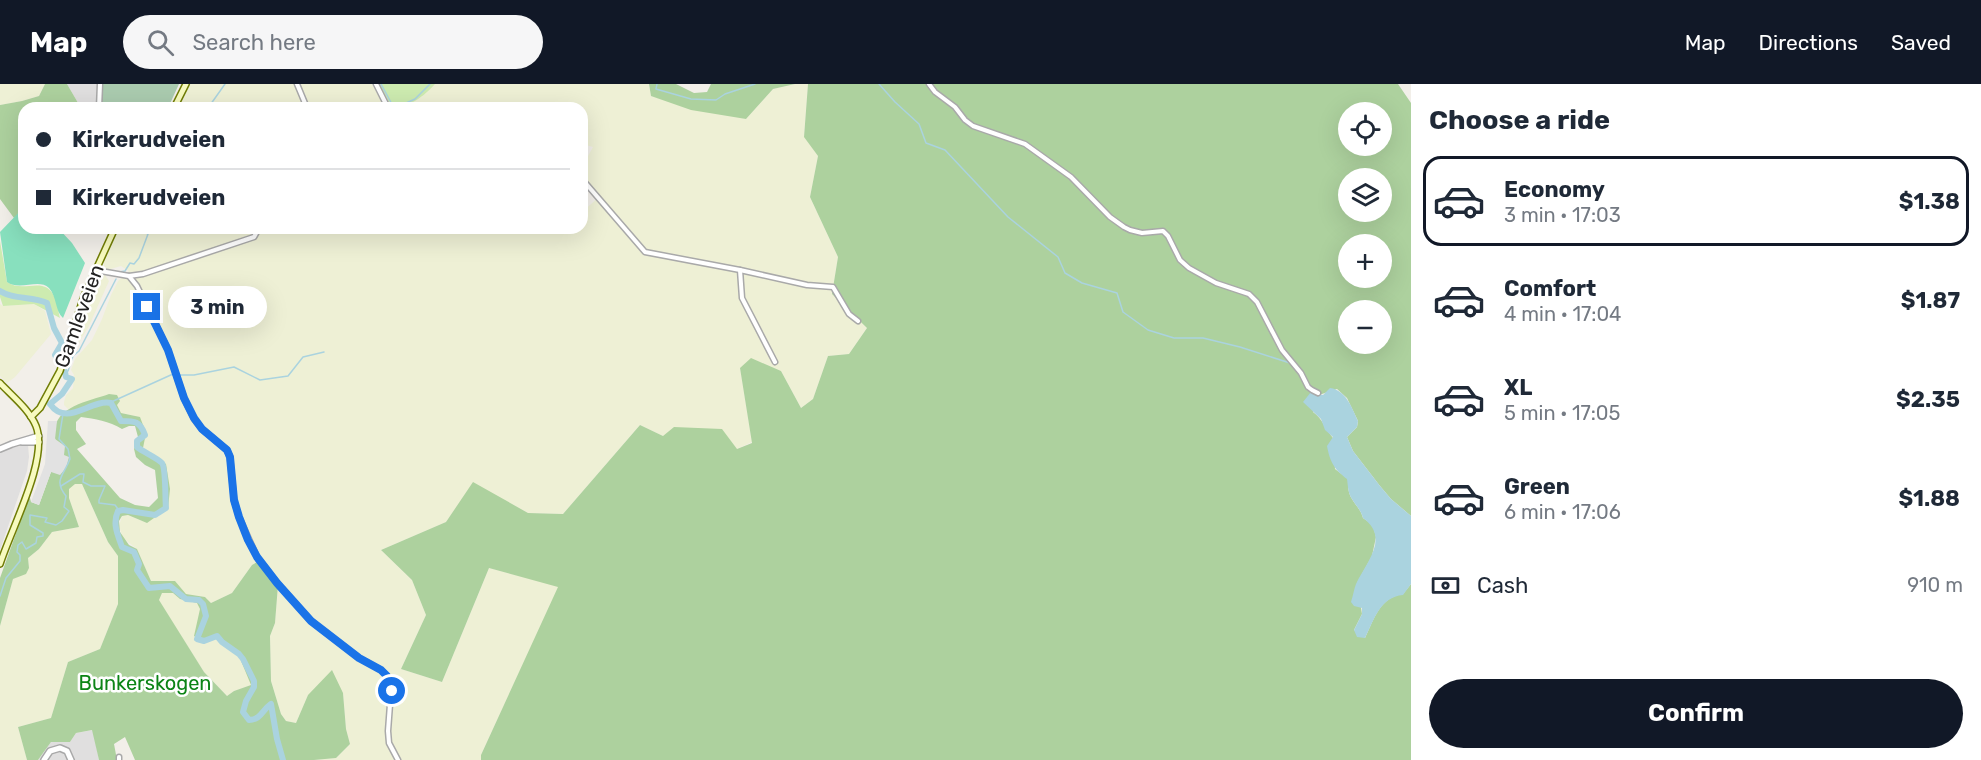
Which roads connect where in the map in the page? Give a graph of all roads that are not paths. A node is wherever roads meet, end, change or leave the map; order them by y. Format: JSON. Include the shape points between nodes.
{"nodes":[{"id":1,"x":100,"y":84,"type":"edge"},
{"id":2,"x":186,"y":84,"type":"edge"},
{"id":3,"x":297,"y":84,"type":"edge"},
{"id":4,"x":376,"y":84,"type":"edge"},
{"id":5,"x":929,"y":84,"type":"edge"},
{"id":6,"x":99,"y":102,"type":"edge"},
{"id":7,"x":177,"y":102,"type":"edge"},
{"id":8,"x":304,"y":102,"type":"edge"},
{"id":9,"x":385,"y":102,"type":"edge"},
{"id":10,"x":588,"y":186,"type":"edge"},
{"id":11,"x":112,"y":234,"type":"edge"},
{"id":12,"x":256,"y":234,"type":"edge"},
{"id":13,"x":94,"y":270,"type":"junction"},
{"id":14,"x":740,"y":270,"type":"junction"},
{"id":15,"x":129,"y":276,"type":"junction"},
{"id":16,"x":858,"y":321,"type":"dead end"},
{"id":17,"x":775,"y":362,"type":"dead end"},
{"id":18,"x":0,"y":383,"type":"edge"},
{"id":19,"x":1318,"y":393,"type":"dead end"},
{"id":20,"x":29,"y":415,"type":"junction"},
{"id":21,"x":39,"y":439,"type":"junction"},
{"id":22,"x":0,"y":449,"type":"edge"},
{"id":23,"x":0,"y":564,"type":"edge"},
{"id":24,"x":44,"y":760,"type":"edge"},
{"id":25,"x":71,"y":760,"type":"edge"},
{"id":26,"x":398,"y":760,"type":"edge"}],
"edges":[{"from":1,"to":6,"type":"street"},
{"from":2,"to":7,"type":"main road"},
{"from":3,"to":8,"type":"street"},
{"from":4,"to":9,"type":"street"},
{"from":5,"to":19,"type":"street","via":[[973,126],[1025,144],[1071,177],[1124,227],[1142,232],[1163,231],[1189,268],[1216,283],[1249,294],[1282,350],[1308,387]]},
{"from":10,"to":14,"type":"street","via":[[645,252]]},
{"from":11,"to":13,"type":"main road","name":"Gamleveien"},
{"from":12,"to":15,"type":"street"},
{"from":13,"to":15,"type":"street"},
{"from":13,"to":20,"type":"main road","name":"Gamleveien","via":[[58,375],[42,403]]},
{"from":14,"to":16,"type":"street","via":[[833,287],[849,314]]},
{"from":14,"to":17,"type":"street","via":[[742,298]]},
{"from":15,"to":26,"type":"street","via":[[168,350],[194,418],[227,450],[234,500],[257,557],[311,621],[387,676],[392,691],[389,743]]},
{"from":18,"to":20,"type":"main road"},
{"from":20,"to":21,"type":"main road"},
{"from":21,"to":22,"type":"street"},
{"from":21,"to":23,"type":"main road","via":[[35,469]]},
{"from":24,"to":25,"type":"street","via":[[58,748],[67,751]]}]}
